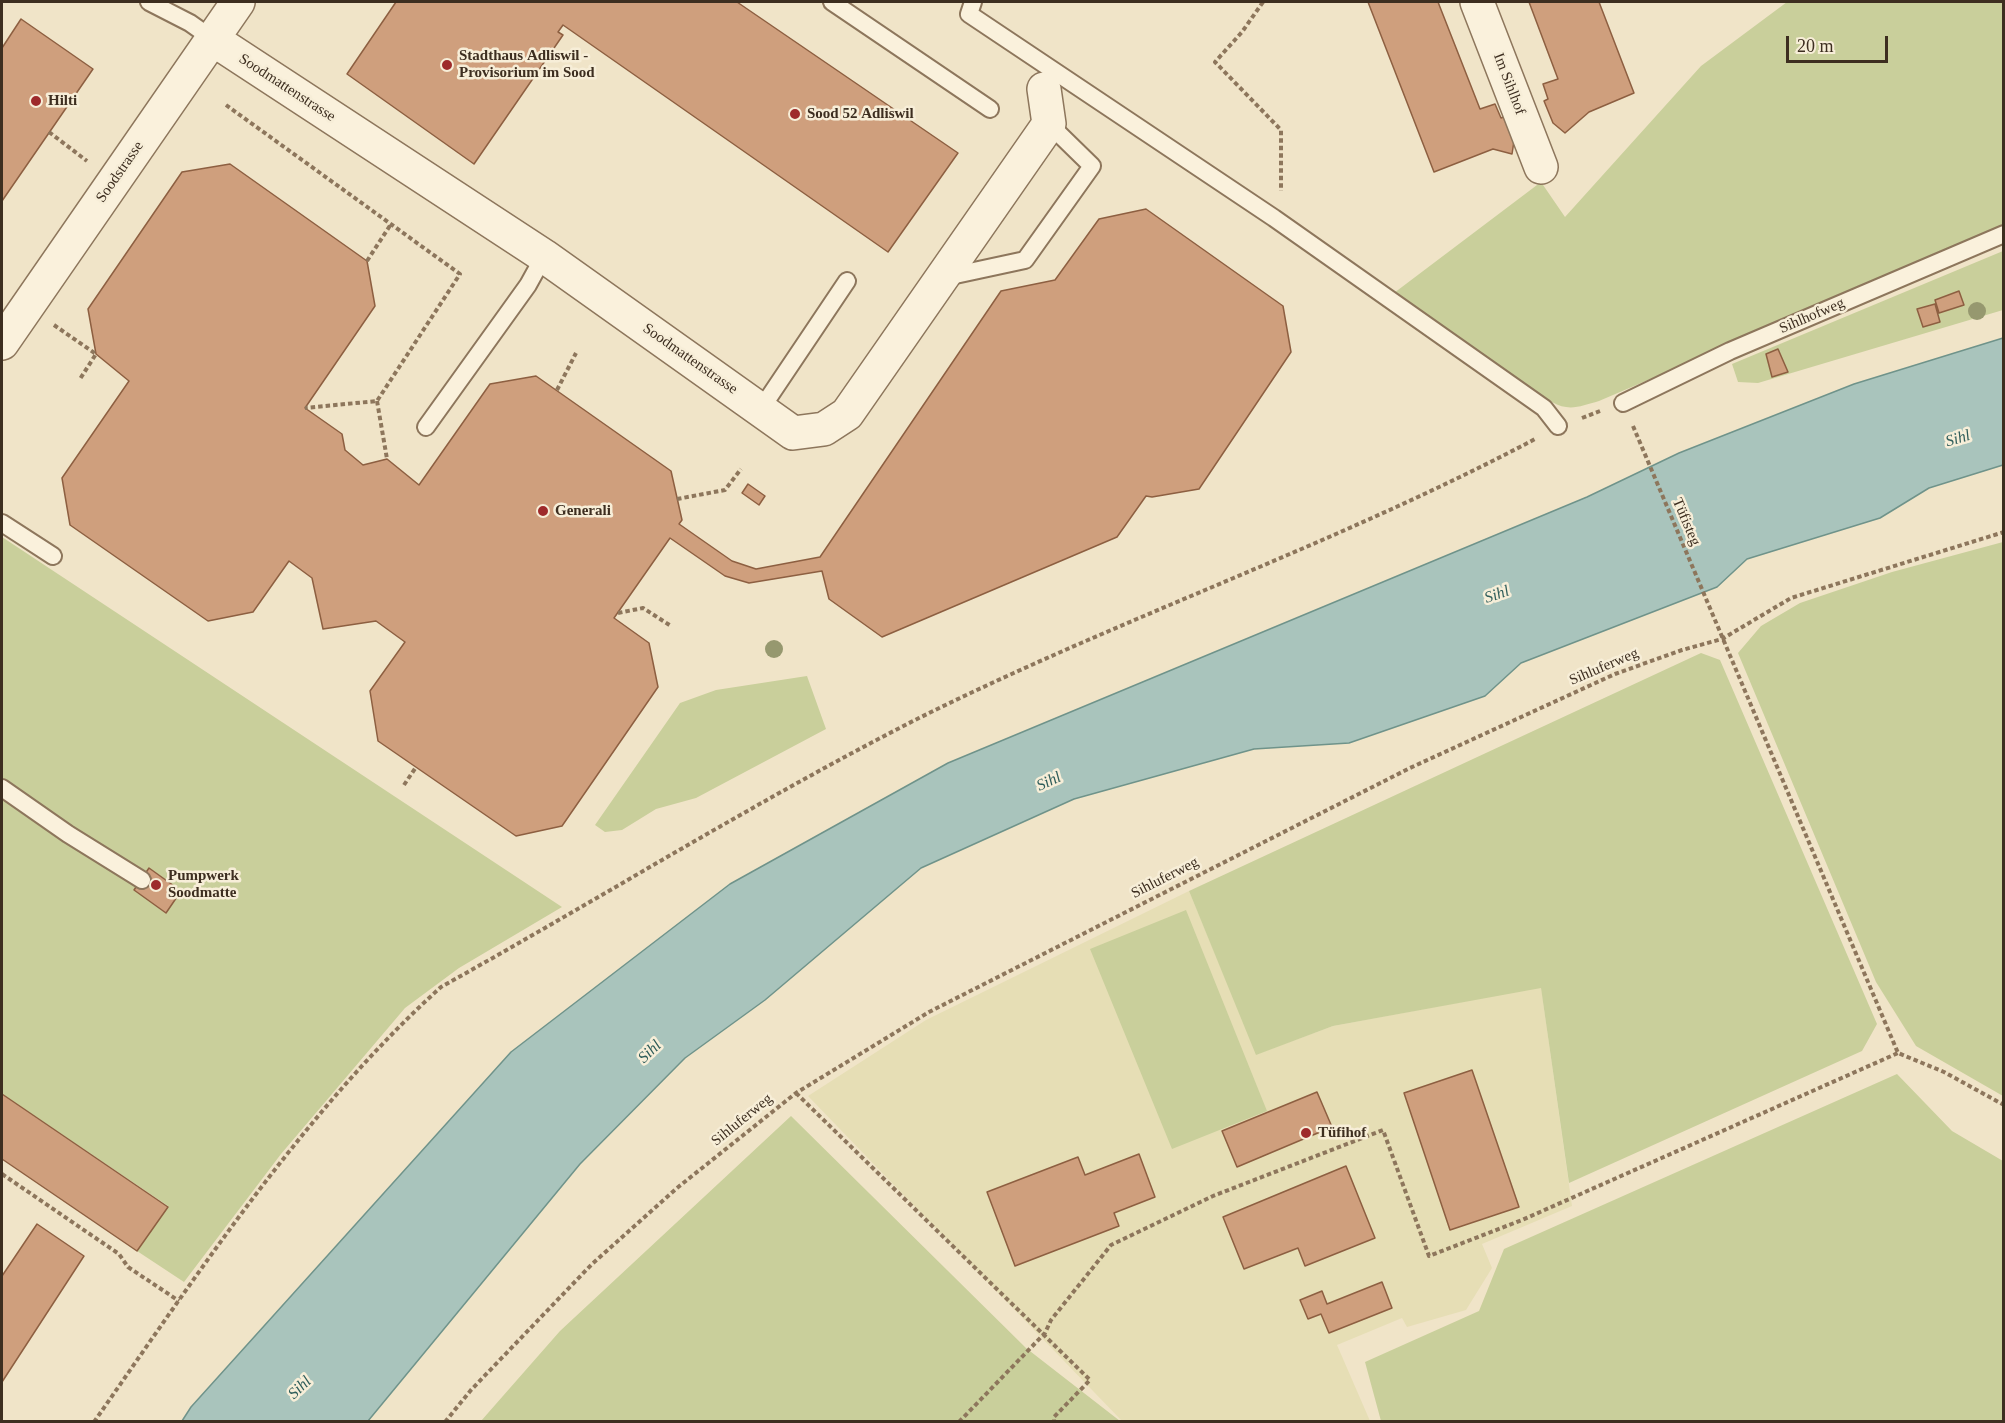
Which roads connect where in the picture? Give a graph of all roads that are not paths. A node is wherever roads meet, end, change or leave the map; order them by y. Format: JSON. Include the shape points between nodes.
{"nodes":[{"id":1,"x":149,"y":2,"type":"edge"},
{"id":2,"x":238,"y":2,"type":"edge"},
{"id":3,"x":832,"y":2,"type":"edge"},
{"id":4,"x":973,"y":2,"type":"edge"},
{"id":5,"x":1477,"y":2,"type":"edge"},
{"id":6,"x":214,"y":40,"type":"junction"},
{"id":7,"x":1051,"y":80,"type":"junction"},
{"id":8,"x":990,"y":110,"type":"dead end"},
{"id":9,"x":1049,"y":124,"type":"junction"},
{"id":10,"x":1541,"y":167,"type":"dead end"},
{"id":11,"x":2004,"y":234,"type":"edge"},
{"id":12,"x":544,"y":256,"type":"junction"},
{"id":13,"x":945,"y":277,"type":"junction"},
{"id":14,"x":847,"y":281,"type":"dead end"},
{"id":15,"x":2,"y":342,"type":"edge"},
{"id":16,"x":1623,"y":403,"type":"road end"},
{"id":17,"x":761,"y":409,"type":"junction"},
{"id":18,"x":1558,"y":426,"type":"road end"},
{"id":19,"x":426,"y":427,"type":"dead end"},
{"id":20,"x":2,"y":523,"type":"edge"},
{"id":21,"x":53,"y":556,"type":"dead end"},
{"id":22,"x":2,"y":788,"type":"edge"},
{"id":23,"x":142,"y":880,"type":"dead end"}],
"edges":[{"from":1,"to":6,"type":"lane"},
{"from":2,"to":6,"type":"street","name":"Soodstrasse"},
{"from":3,"to":8,"type":"lane"},
{"from":4,"to":7,"type":"lane","via":[[969,14]]},
{"from":5,"to":10,"type":"street","name":"Im Sihlhof"},
{"from":6,"to":12,"type":"street","name":"Soodmattenstrasse"},
{"from":6,"to":15,"type":"street","name":"Soodstrasse"},
{"from":7,"to":9,"type":"street"},
{"from":7,"to":18,"type":"lane","via":[[1274,218],[1544,408]]},
{"from":9,"to":13,"type":"street","name":"Soodmattenstrasse"},
{"from":9,"to":13,"type":"lane","via":[[1092,166],[1025,260]]},
{"from":11,"to":16,"type":"lane","name":"Sihlhofweg","via":[[1730,351]]},
{"from":12,"to":17,"type":"street","name":"Soodmattenstrasse"},
{"from":12,"to":19,"type":"lane","via":[[528,285]]},
{"from":13,"to":17,"type":"street","name":"Soodmattenstrasse","via":[[848,414],[824,429],[793,433]]},
{"from":14,"to":17,"type":"lane"},
{"from":20,"to":21,"type":"lane"},
{"from":22,"to":23,"type":"lane"}]}
